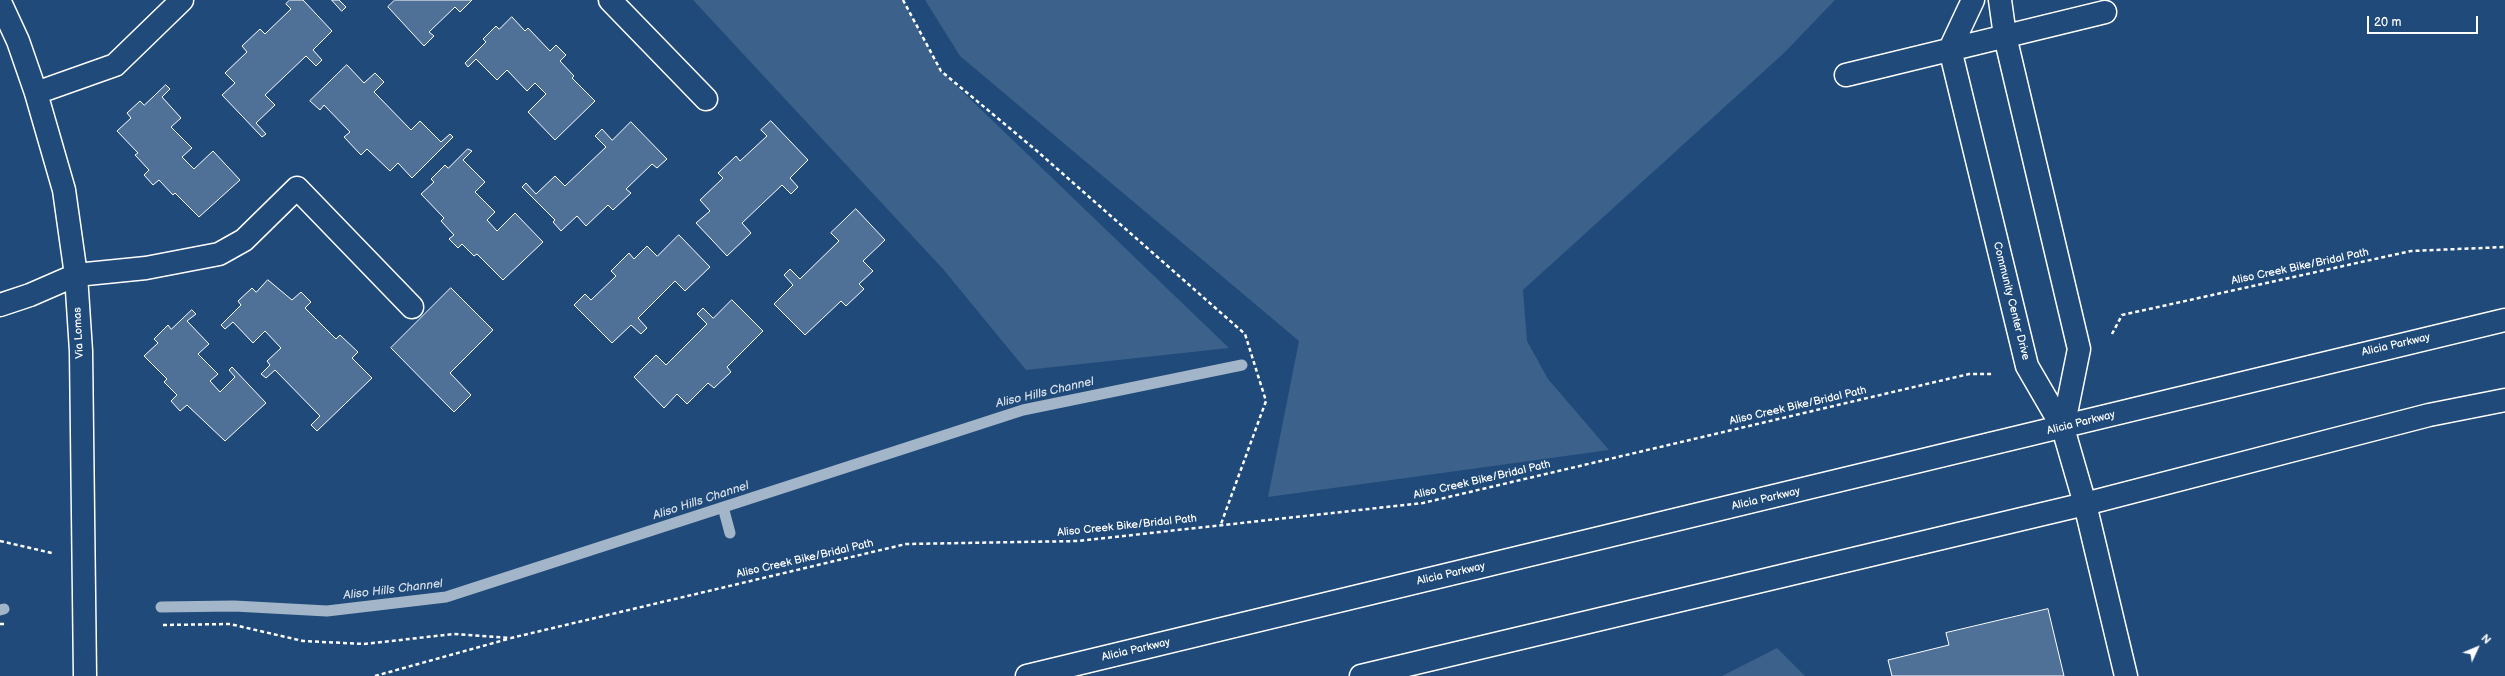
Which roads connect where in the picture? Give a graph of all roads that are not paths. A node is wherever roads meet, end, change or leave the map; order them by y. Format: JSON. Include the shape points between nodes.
{"nodes":[{"id":1,"x":182,"y":0,"type":"edge"},
{"id":2,"x":610,"y":0,"type":"edge"},
{"id":3,"x":1974,"y":0,"type":"edge"},
{"id":4,"x":2000,"y":0,"type":"edge"},
{"id":5,"x":0,"y":2,"type":"edge"},
{"id":6,"x":2104,"y":12,"type":"dead end"},
{"id":7,"x":2006,"y":36,"type":"junction"},
{"id":8,"x":1950,"y":49,"type":"junction"},
{"id":9,"x":1846,"y":75,"type":"dead end"},
{"id":10,"x":36,"y":93,"type":"junction"},
{"id":11,"x":706,"y":99,"type":"dead end"},
{"id":12,"x":76,"y":275,"type":"junction"},
{"id":13,"x":0,"y":305,"type":"edge"},
{"id":14,"x":412,"y":307,"type":"dead end"},
{"id":15,"x":2505,"y":320,"type":"edge"},
{"id":16,"x":2505,"y":400,"type":"edge"},
{"id":17,"x":2063,"y":428,"type":"junction"},
{"id":18,"x":2085,"y":504,"type":"junction"},
{"id":19,"x":85,"y":676,"type":"edge"},
{"id":20,"x":1026,"y":676,"type":"edge"},
{"id":21,"x":1361,"y":676,"type":"edge"},
{"id":22,"x":2126,"y":676,"type":"edge"}],
"edges":[{"from":1,"to":10,"type":"main road","via":[[115,65]]},
{"from":2,"to":11,"type":"main road"},
{"from":3,"to":8,"type":"main road"},
{"from":4,"to":7,"type":"main road"},
{"from":5,"to":10,"type":"main road","name":"Via Lomas","via":[[18,41]]},
{"from":6,"to":7,"type":"main road"},
{"from":7,"to":8,"type":"main road"},
{"from":7,"to":17,"type":"main road","via":[[2079,349]]},
{"from":8,"to":9,"type":"main road"},
{"from":8,"to":17,"type":"main road","name":"Community Center Drive","via":[[2027,366]]},
{"from":10,"to":12,"type":"main road","name":"Via Lomas","via":[[64,190]]},
{"from":12,"to":13,"type":"main road"},
{"from":12,"to":14,"type":"main road","via":[[146,268],[219,254],[244,240],[297,188]]},
{"from":12,"to":19,"type":"main road","name":"Via Lomas","via":[[81,351]]},
{"from":15,"to":17,"type":"main road","name":"Alicia Parkway"},
{"from":16,"to":18,"type":"main road","via":[[2429,415]]},
{"from":17,"to":18,"type":"main road"},
{"from":17,"to":20,"type":"main road","name":"Alicia Parkway"},
{"from":18,"to":21,"type":"main road"},
{"from":18,"to":22,"type":"main road"}]}
